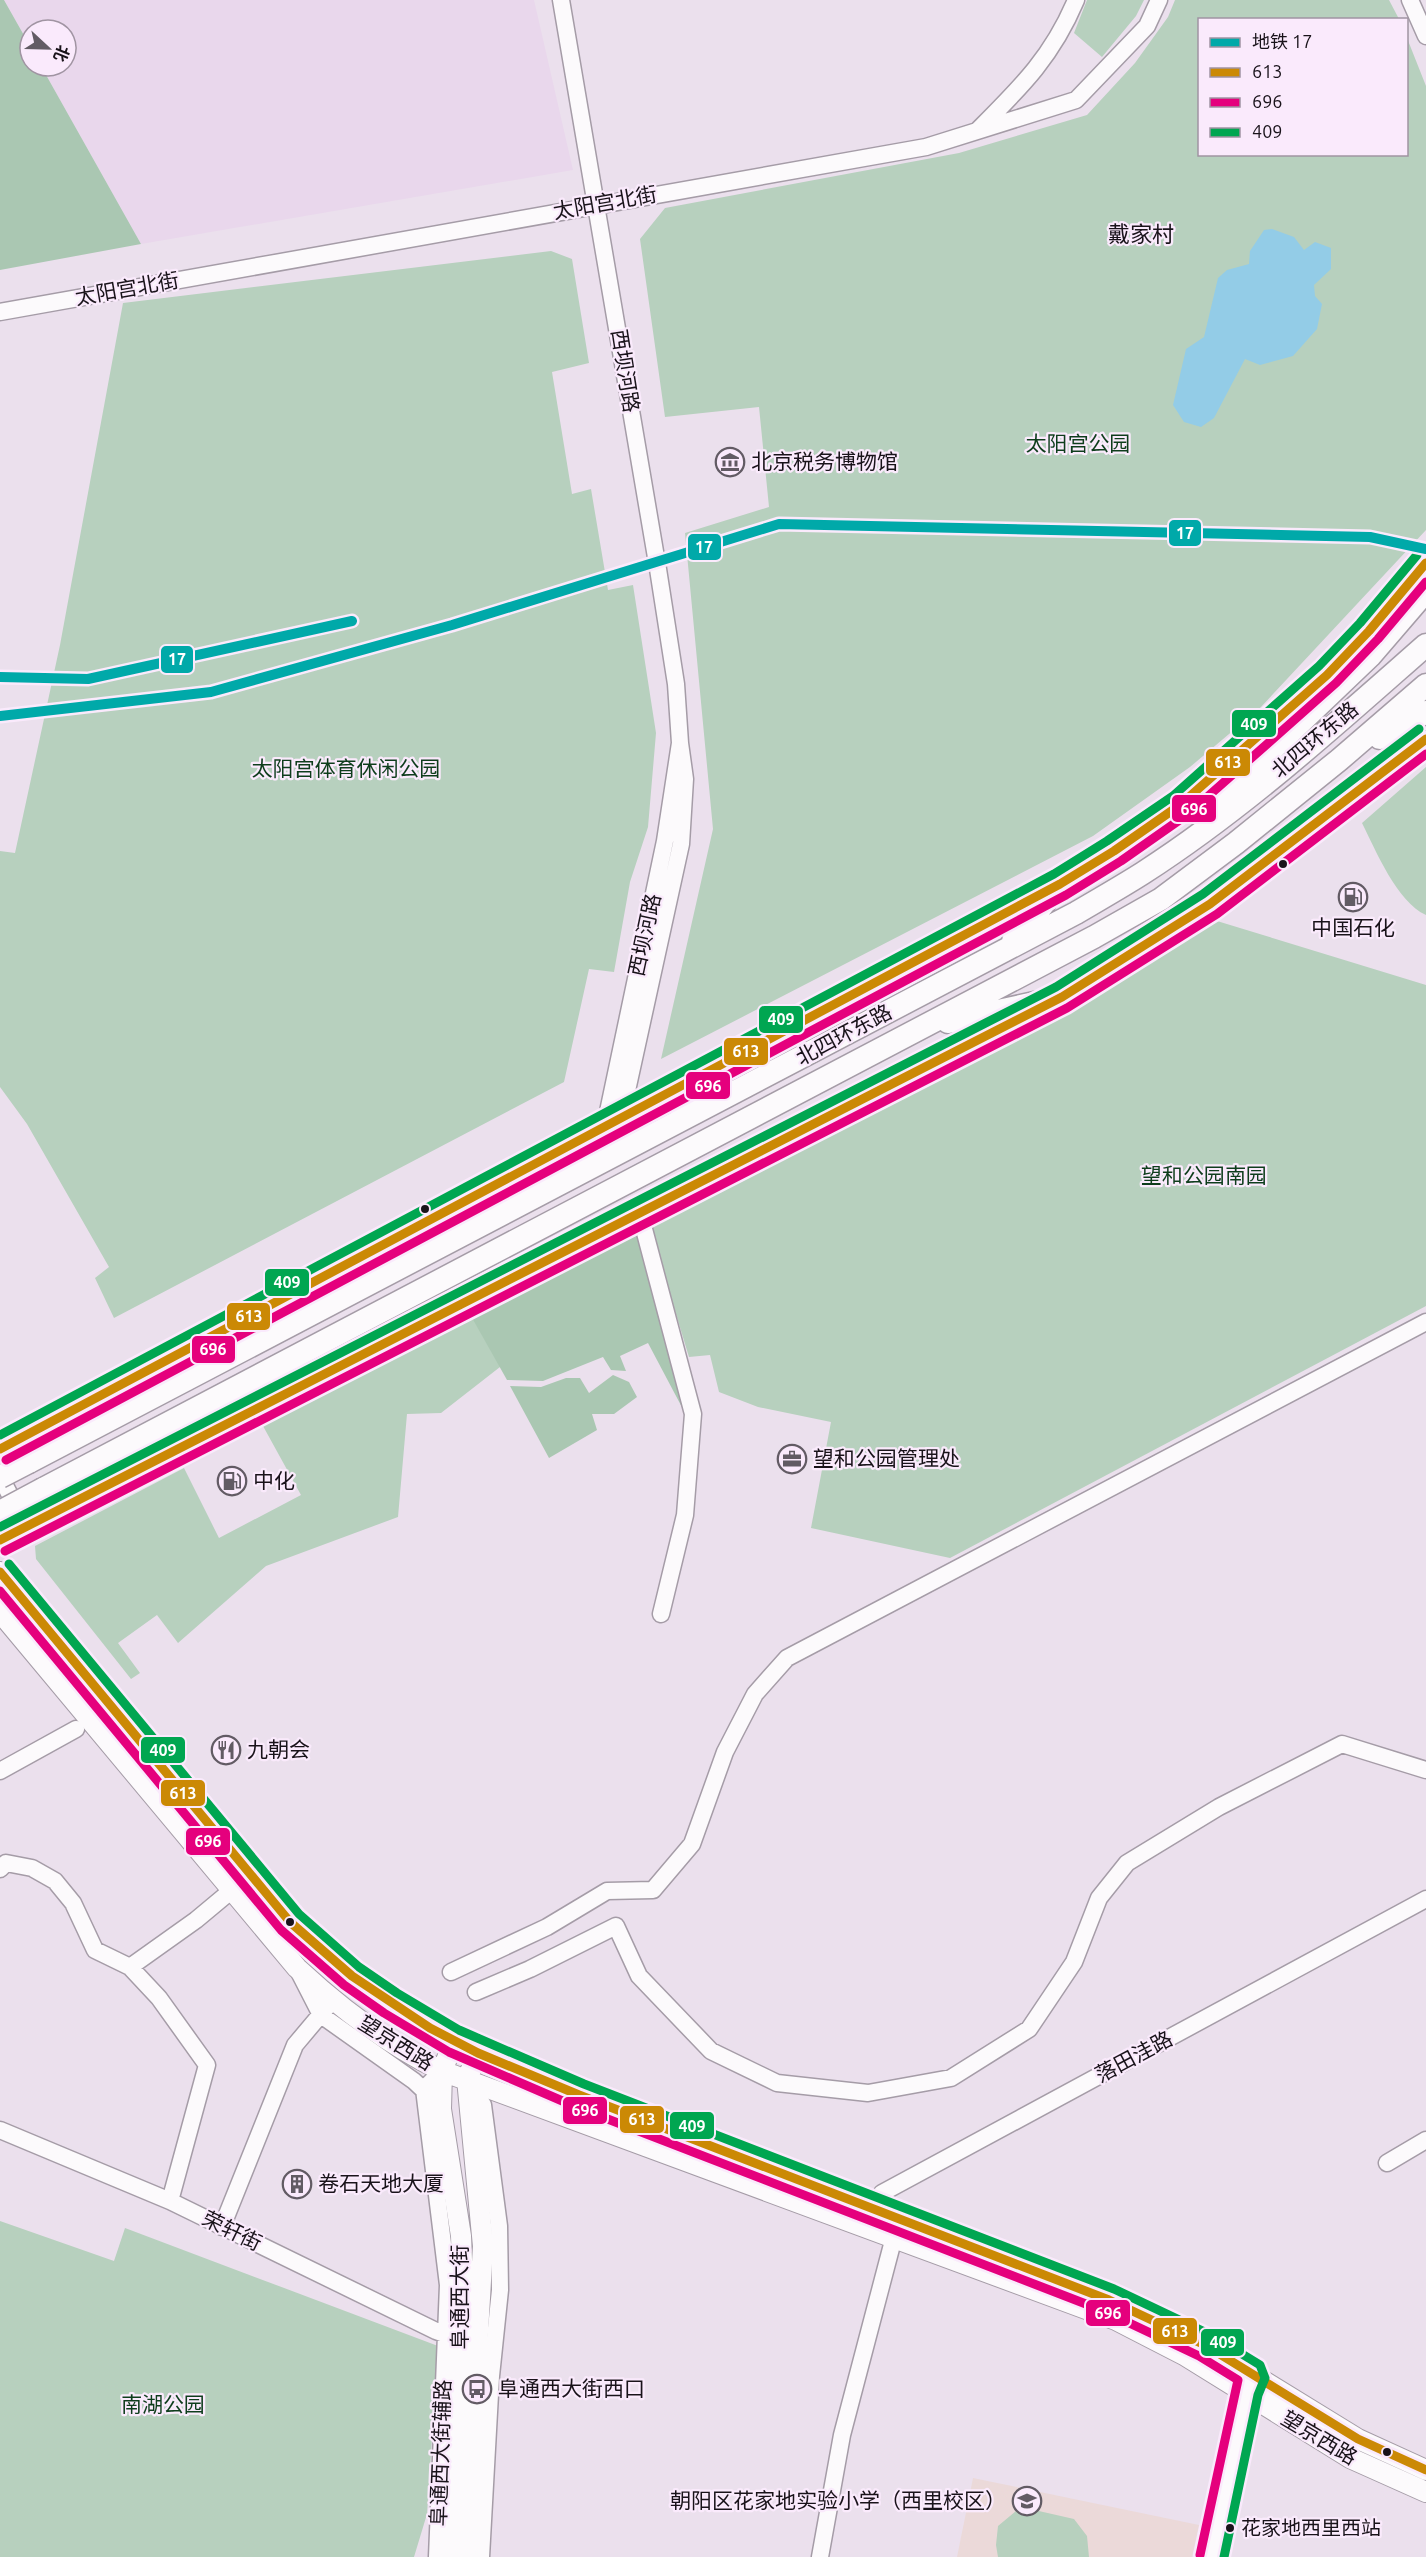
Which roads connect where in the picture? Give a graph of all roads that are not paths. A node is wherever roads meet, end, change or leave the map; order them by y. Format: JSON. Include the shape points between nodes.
{"nodes":[{"id":1,"x":561,"y":0,"type":"edge"},
{"id":2,"x":1076,"y":0,"type":"edge"},
{"id":3,"x":1159,"y":0,"type":"edge"},
{"id":4,"x":1410,"y":0,"type":"edge"},
{"id":5,"x":1426,"y":36,"type":"edge"},
{"id":6,"x":977,"y":131,"type":"junction"},
{"id":7,"x":597,"y":204,"type":"junction"},
{"id":8,"x":0,"y":312,"type":"edge"},
{"id":9,"x":1426,"y":563,"type":"edge"},
{"id":10,"x":1426,"y":591,"type":"edge"},
{"id":11,"x":1426,"y":645,"type":"edge"},
{"id":12,"x":1426,"y":685,"type":"edge"},
{"id":13,"x":1426,"y":712,"type":"edge"},
{"id":14,"x":1426,"y":739,"type":"edge"},
{"id":15,"x":680,"y":743,"type":"junction"},
{"id":16,"x":1340,"y":760,"type":"junction"},
{"id":17,"x":1143,"y":873,"type":"junction"},
{"id":18,"x":1060,"y":884,"type":"junction"},
{"id":19,"x":1005,"y":950,"type":"junction"},
{"id":20,"x":1062,"y":997,"type":"junction"},
{"id":21,"x":921,"y":1028,"type":"junction"},
{"id":22,"x":733,"y":1093,"type":"junction"},
{"id":23,"x":646,"y":1105,"type":"junction"},
{"id":24,"x":621,"y":1118,"type":"junction"},
{"id":25,"x":605,"y":1126,"type":"junction"},
{"id":26,"x":640,"y":1214,"type":"junction"},
{"id":27,"x":1426,"y":1322,"type":"edge"},
{"id":28,"x":0,"y":1449,"type":"edge"},
{"id":29,"x":0,"y":1477,"type":"edge"},
{"id":30,"x":0,"y":1512,"type":"edge"},
{"id":31,"x":27,"y":1528,"type":"junction"},
{"id":32,"x":0,"y":1540,"type":"edge"},
{"id":33,"x":0,"y":1572,"type":"edge"},
{"id":34,"x":0,"y":1612,"type":"edge"},
{"id":35,"x":661,"y":1614,"type":"dead end"},
{"id":36,"x":76,"y":1730,"type":"dead end"},
{"id":37,"x":1426,"y":1770,"type":"edge"},
{"id":38,"x":0,"y":1771,"type":"edge"},
{"id":39,"x":0,"y":1869,"type":"edge"},
{"id":40,"x":232,"y":1890,"type":"junction"},
{"id":41,"x":1426,"y":1899,"type":"edge"},
{"id":42,"x":130,"y":1967,"type":"junction"},
{"id":43,"x":452,"y":1972,"type":"dead end"},
{"id":44,"x":477,"y":1992,"type":"dead end"},
{"id":45,"x":326,"y":2008,"type":"junction"},
{"id":46,"x":454,"y":2041,"type":"junction"},
{"id":47,"x":478,"y":2053,"type":"junction"},
{"id":48,"x":442,"y":2071,"type":"junction"},
{"id":49,"x":467,"y":2079,"type":"junction"},
{"id":50,"x":424,"y":2089,"type":"junction"},
{"id":51,"x":441,"y":2109,"type":"junction"},
{"id":52,"x":0,"y":2130,"type":"edge"},
{"id":53,"x":1426,"y":2140,"type":"edge"},
{"id":54,"x":1388,"y":2163,"type":"dead end"},
{"id":55,"x":170,"y":2201,"type":"junction"},
{"id":56,"x":889,"y":2217,"type":"junction"},
{"id":57,"x":222,"y":2227,"type":"junction"},
{"id":58,"x":894,"y":2237,"type":"junction"},
{"id":59,"x":454,"y":2337,"type":"junction"},
{"id":60,"x":1249,"y":2383,"type":"junction"},
{"id":61,"x":1426,"y":2470,"type":"edge"},
{"id":62,"x":1426,"y":2492,"type":"edge"},
{"id":63,"x":436,"y":2557,"type":"edge"},
{"id":64,"x":450,"y":2557,"type":"edge"},
{"id":65,"x":465,"y":2557,"type":"edge"},
{"id":66,"x":481,"y":2557,"type":"edge"},
{"id":67,"x":820,"y":2557,"type":"edge"},
{"id":68,"x":1212,"y":2557,"type":"edge"}],
"edges":[{"from":1,"to":7,"type":"street","name":"西坝河路"},
{"from":2,"to":6,"type":"street","via":[[1062,32],[1034,74]]},
{"from":3,"to":6,"type":"street","name":"太阳宫北街","via":[[1147,26],[1076,100]]},
{"from":4,"to":5,"type":"street"},
{"from":6,"to":7,"type":"street","name":"太阳宫北街","via":[[926,147]]},
{"from":7,"to":8,"type":"street","name":"太阳宫北街"},
{"from":7,"to":15,"type":"street","name":"西坝河路","via":[[676,684]]},
{"from":9,"to":18,"type":"street","name":"北四环东路","via":[[1327,675],[1180,805]]},
{"from":10,"to":17,"type":"highway","via":[[1370,656]]},
{"from":11,"to":17,"type":"highway","name":"北四环东路","via":[[1319,740]]},
{"from":12,"to":16,"type":"highway","name":"北四环东路"},
{"from":13,"to":16,"type":"highway"},
{"from":14,"to":20,"type":"street","via":[[1210,904]]},
{"from":15,"to":24,"type":"street","name":"西坝河路","via":[[685,778],[681,844]]},
{"from":15,"to":25,"type":"street","name":"西坝河路","via":[[665,842]]},
{"from":16,"to":21,"type":"highway","name":"北四环东路","via":[[1161,899]]},
{"from":17,"to":19,"type":"highway","name":"北四环东路"},
{"from":18,"to":19,"type":"highway"},
{"from":18,"to":23,"type":"street","name":"北四环东路"},
{"from":19,"to":22,"type":"highway","name":"北四环东路"},
{"from":20,"to":21,"type":"highway"},
{"from":20,"to":26,"type":"street"},
{"from":21,"to":30,"type":"highway","name":"北四环东路","bridge":true},
{"from":22,"to":23,"type":"highway"},
{"from":22,"to":29,"type":"highway","name":"北四环东路","bridge":true},
{"from":23,"to":24,"type":"street","name":"北四环东路"},
{"from":24,"to":25,"type":"street","name":"北四环东路"},
{"from":25,"to":28,"type":"street","name":"北四环东路"},
{"from":26,"to":31,"type":"street"},
{"from":26,"to":35,"type":"street","via":[[693,1414],[685,1515]]},
{"from":27,"to":43,"type":"street","via":[[787,1658],[755,1694],[725,1752],[692,1844],[652,1890],[608,1891],[547,1927]]},
{"from":29,"to":31,"type":"street"},
{"from":31,"to":32,"type":"street"},
{"from":33,"to":46,"type":"main road","name":"望京西路","via":[[290,1922],[352,1976]]},
{"from":34,"to":40,"type":"main road","name":"望京西路"},
{"from":36,"to":38,"type":"street"},
{"from":37,"to":44,"type":"street","via":[[1342,1744],[1155,1844],[1127,1863],[1099,1898],[1074,1962],[1029,2029],[951,2078],[868,2093],[777,2083],[711,2051],[639,1976],[616,1926]]},
{"from":39,"to":42,"type":"street","via":[[6,1863],[32,1868],[55,1881],[73,1903],[95,1950]]},
{"from":40,"to":42,"type":"street"},
{"from":40,"to":45,"type":"main road","name":"望京西路"},
{"from":41,"to":56,"type":"street","name":"落田洼路","via":[[882,2193]]},
{"from":42,"to":55,"type":"street","via":[[159,1998],[207,2065]]},
{"from":45,"to":48,"type":"main road","name":"望京西路"},
{"from":45,"to":50,"type":"street"},
{"from":45,"to":57,"type":"street","via":[[295,2045]]},
{"from":46,"to":47,"type":"main road","name":"望京西路"},
{"from":46,"to":48,"type":"main road","name":"阜通西大街"},
{"from":47,"to":49,"type":"main road","name":"阜通西大街"},
{"from":47,"to":56,"type":"main road","name":"望京西路"},
{"from":48,"to":49,"type":"main road","name":"望京西路"},
{"from":48,"to":50,"type":"street"},
{"from":48,"to":51,"type":"main road","name":"阜通西大街"},
{"from":49,"to":58,"type":"main road","name":"望京西路"},
{"from":49,"to":65,"type":"main road","name":"阜通西大街","via":[[483,2246]]},
{"from":49,"to":66,"type":"street","name":"阜通西大街辅路","via":[[483,2105],[499,2226],[500,2290]]},
{"from":50,"to":51,"type":"street"},
{"from":50,"to":59,"type":"street","name":"阜通西大街辅路"},
{"from":51,"to":59,"type":"main road","name":"阜通西大街","via":[[461,2236],[463,2284]]},
{"from":52,"to":55,"type":"street","name":"荣轩街"},
{"from":53,"to":54,"type":"street"},
{"from":55,"to":57,"type":"street","name":"荣轩街"},
{"from":56,"to":58,"type":"street","name":"落田洼路"},
{"from":56,"to":60,"type":"main road","name":"望京西路","via":[[1110,2300],[1205,2345]]},
{"from":57,"to":59,"type":"street","name":"荣轩街"},
{"from":58,"to":60,"type":"main road","name":"望京西路","via":[[1116,2320]]},
{"from":58,"to":67,"type":"street","via":[[842,2435]]},
{"from":59,"to":63,"type":"street","name":"阜通西大街辅路"},
{"from":59,"to":64,"type":"main road","name":"阜通西大街"},
{"from":60,"to":61,"type":"main road","name":"望京西路"},
{"from":60,"to":62,"type":"main road","name":"望京西路","via":[[1350,2458]]},
{"from":60,"to":68,"type":"street"}]}
